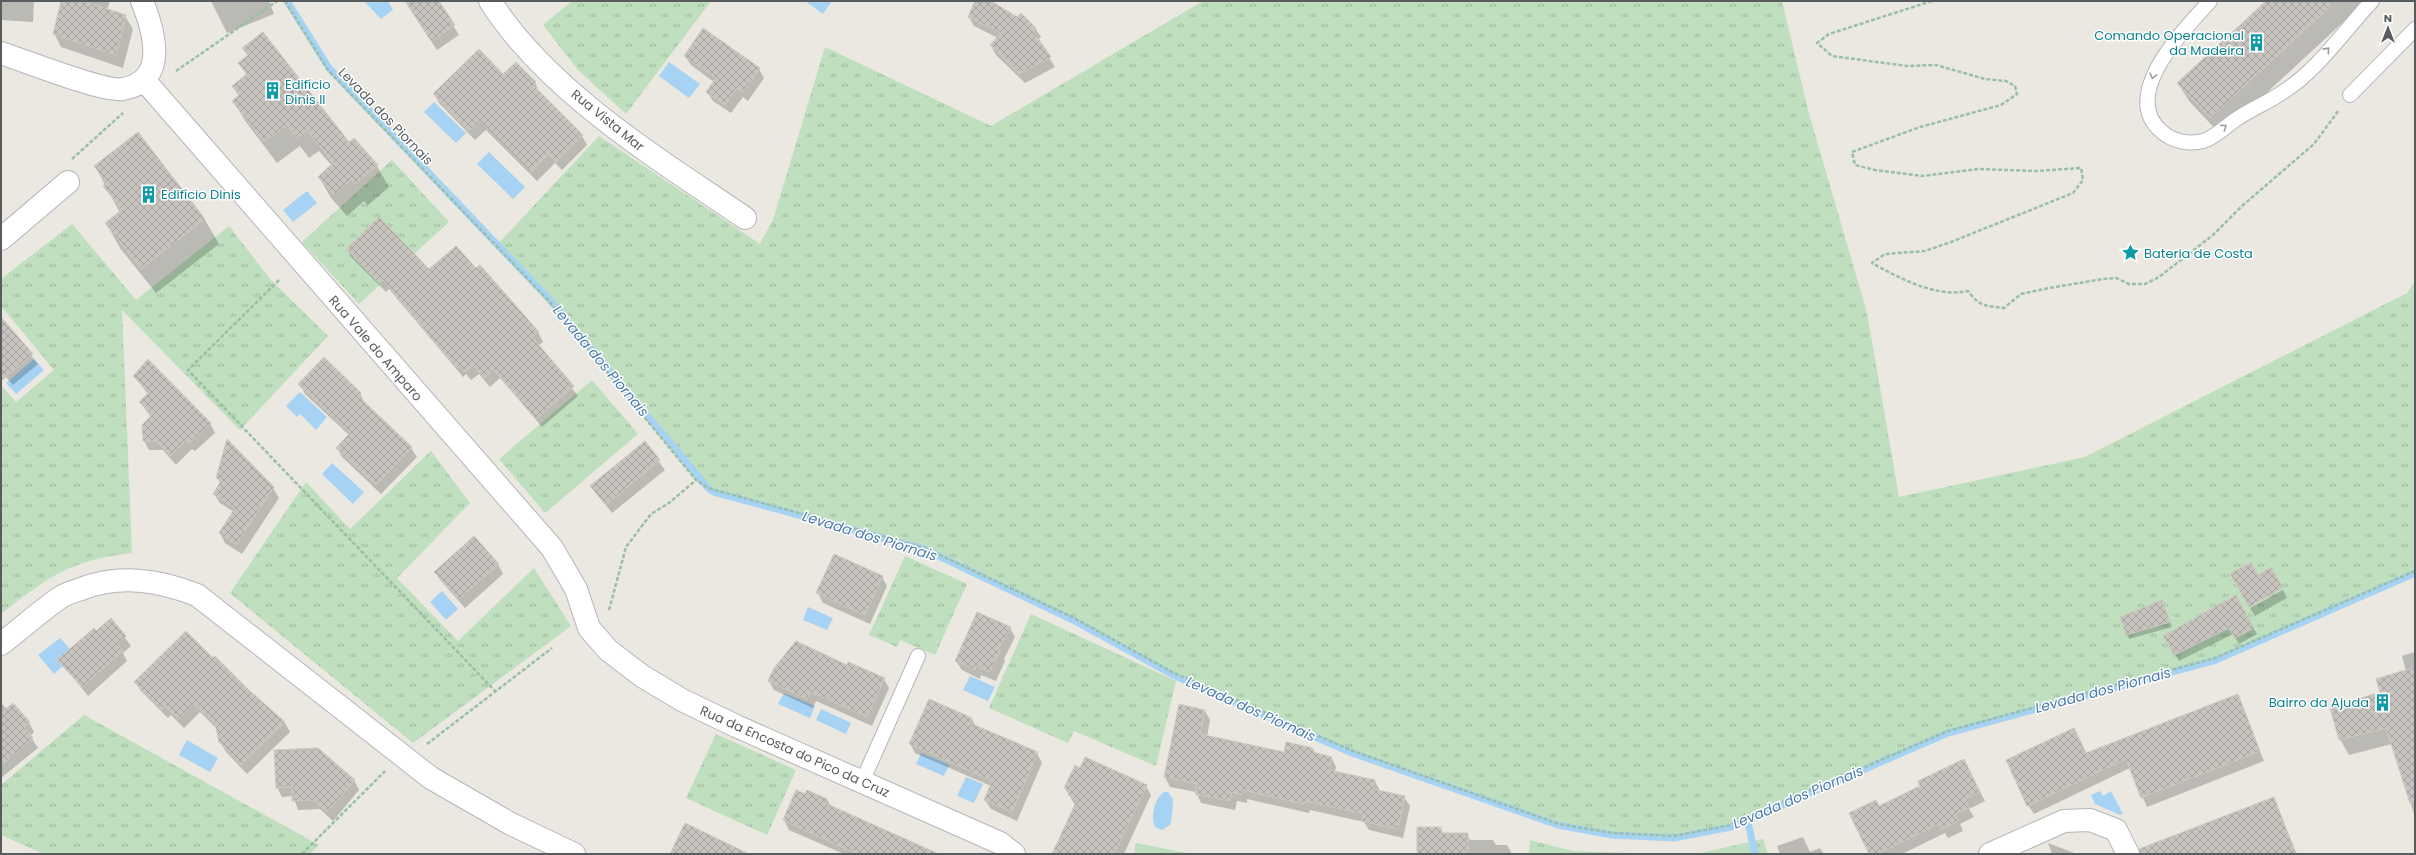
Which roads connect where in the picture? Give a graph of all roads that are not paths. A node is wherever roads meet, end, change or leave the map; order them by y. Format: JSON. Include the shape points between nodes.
{"nodes":[{"id":1,"x":142,"y":1,"type":"edge"},
{"id":2,"x":490,"y":1,"type":"edge"},
{"id":3,"x":2210,"y":1,"type":"edge"},
{"id":4,"x":2372,"y":1,"type":"edge"},
{"id":5,"x":2415,"y":29,"type":"edge"},
{"id":6,"x":1,"y":53,"type":"edge"},
{"id":7,"x":148,"y":84,"type":"junction"},
{"id":8,"x":2350,"y":95,"type":"road end"},
{"id":9,"x":68,"y":182,"type":"road end"},
{"id":10,"x":745,"y":218,"type":"dead end"},
{"id":11,"x":1,"y":239,"type":"edge"},
{"id":12,"x":589,"y":628,"type":"joint"},
{"id":13,"x":1,"y":644,"type":"edge"},
{"id":14,"x":918,"y":656,"type":"dead end"},
{"id":15,"x":862,"y":782,"type":"junction"},
{"id":16,"x":574,"y":854,"type":"edge"},
{"id":17,"x":1014,"y":854,"type":"edge"},
{"id":18,"x":1990,"y":854,"type":"edge"},
{"id":19,"x":2128,"y":854,"type":"edge"}],
"edges":[{"from":1,"to":7,"type":"street","via":[[151,25],[154,46]]},
{"from":2,"to":10,"type":"street","name":"Rua Vista Mar","via":[[504,23],[555,77],[633,142]]},
{"from":3,"to":4,"type":"lane","one_way":true,"via":[[2155,68],[2148,98],[2149,114],[2155,126],[2168,138],[2187,143],[2204,141],[2239,117],[2284,92],[2312,68]]},
{"from":5,"to":8,"type":"lane"},
{"from":6,"to":7,"type":"street","via":[[91,83],[123,90]]},
{"from":7,"to":12,"type":"street","name":"Rua Vale do Amparo","via":[[552,548],[576,589]]},
{"from":9,"to":11,"type":"street"},
{"from":12,"to":15,"type":"street","name":"Rua da Encosta do Pico da Cruz","via":[[608,650],[624,663],[682,700]]},
{"from":13,"to":16,"type":"street","via":[[62,596],[86,587],[118,580],[136,580],[177,587],[197,595],[431,778],[511,824]]},
{"from":14,"to":15,"type":"lane"},
{"from":15,"to":17,"type":"street","name":"Rua da Encosta do Pico da Cruz","via":[[1000,843]]},
{"from":18,"to":19,"type":"street","via":[[2064,821],[2090,820],[2116,830]]}]}
